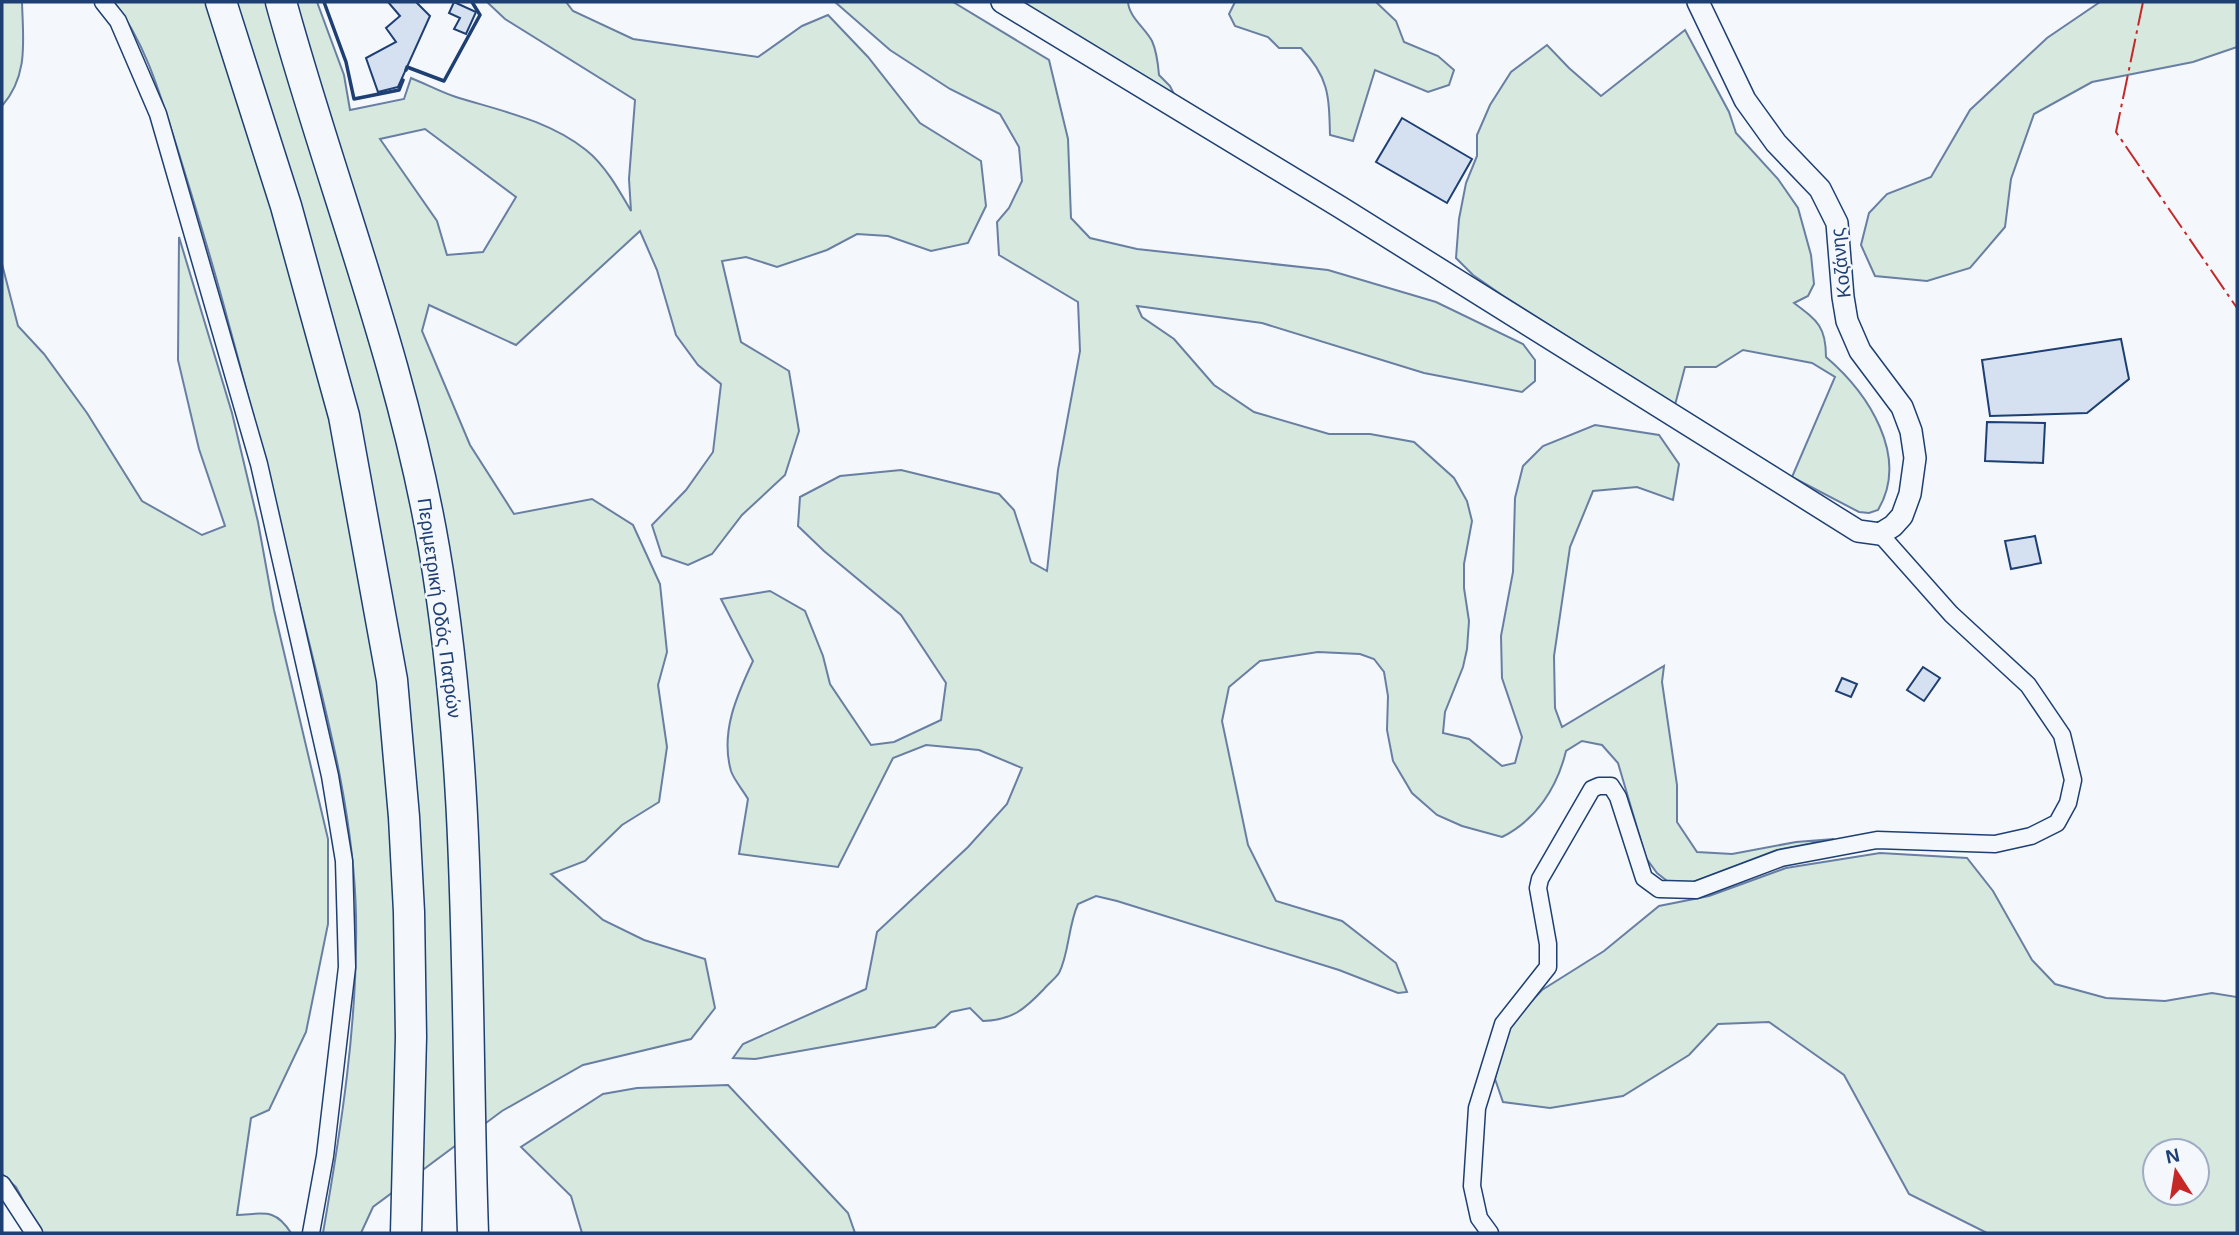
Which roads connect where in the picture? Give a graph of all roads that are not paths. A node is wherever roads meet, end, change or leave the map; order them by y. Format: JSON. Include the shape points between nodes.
{"nodes":[{"id":1,"x":103,"y":2,"type":"edge"},
{"id":2,"x":221,"y":2,"type":"edge"},
{"id":3,"x":281,"y":2,"type":"edge"},
{"id":4,"x":1002,"y":2,"type":"edge"},
{"id":5,"x":1698,"y":2,"type":"edge"},
{"id":6,"x":1880,"y":534,"type":"junction"},
{"id":7,"x":2,"y":1184,"type":"edge"},
{"id":8,"x":34,"y":1233,"type":"edge"},
{"id":9,"x":312,"y":1233,"type":"edge"},
{"id":10,"x":406,"y":1233,"type":"edge"},
{"id":11,"x":472,"y":1233,"type":"edge"},
{"id":12,"x":1490,"y":1233,"type":"edge"}],
"edges":[{"from":1,"to":9,"type":"street","via":[[118,21],[162,127],[259,464],[332,788],[344,861],[347,967],[326,1156]]},
{"from":2,"to":10,"type":"highway","via":[[286,206],[344,416],[392,680],[404,817],[411,1037]]},
{"from":3,"to":11,"type":"highway","name":"Περιμετρική Οδός Πατρών","via":[[379,314],[434,548],[453,691],[462,833]]},
{"from":4,"to":6,"type":"street","via":[[1858,531]]},
{"from":5,"to":6,"type":"street","name":"Κοζάνης","via":[[1745,100],[1776,143],[1820,189],[1837,223],[1847,321],[1860,351],[1902,407],[1911,431],[1915,458],[1910,494],[1902,516]]},
{"from":6,"to":12,"type":"street","via":[[1951,614],[2028,685],[2062,734],[2073,780],[2057,823],[2031,836],[1995,844],[1877,840],[1781,858],[1696,890],[1659,889],[1644,878],[1611,786],[1592,789],[1540,879],[1548,967],[1503,1024],[1477,1108],[1472,1186],[1479,1218]]},
{"from":7,"to":8,"type":"street"}]}
